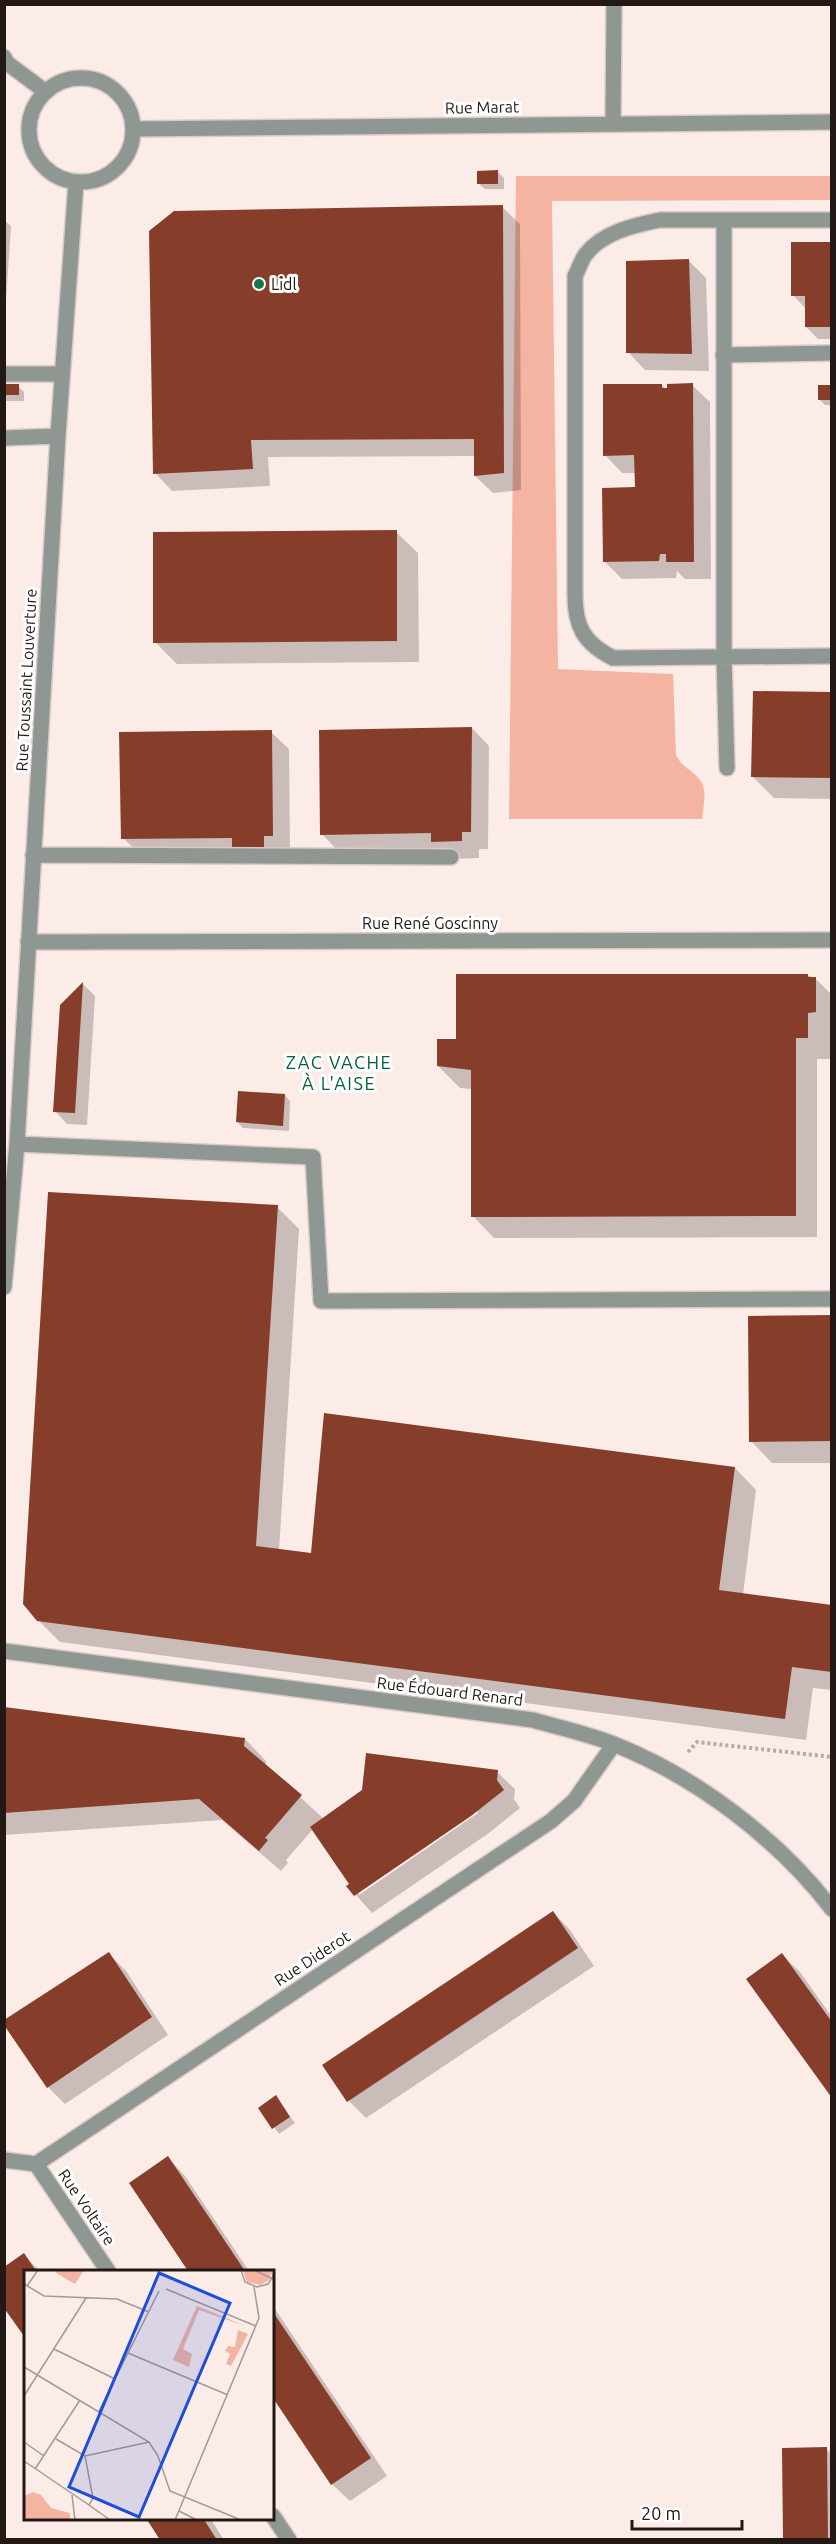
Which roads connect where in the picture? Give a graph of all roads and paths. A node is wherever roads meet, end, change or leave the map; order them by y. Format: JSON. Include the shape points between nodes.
{"nodes":[{"id":1,"x":614,"y":4,"type":"edge"},
{"id":2,"x":4,"y":57,"type":"edge"},
{"id":3,"x":46,"y":92,"type":"junction"},
{"id":4,"x":831,"y":122,"type":"edge"},
{"id":5,"x":613,"y":124,"type":"junction"},
{"id":6,"x":134,"y":129,"type":"junction"},
{"id":7,"x":76,"y":182,"type":"junction"},
{"id":8,"x":724,"y":220,"type":"junction"},
{"id":9,"x":831,"y":220,"type":"edge"},
{"id":10,"x":831,"y":353,"type":"edge"},
{"id":11,"x":723,"y":356,"type":"junction"},
{"id":12,"x":4,"y":374,"type":"edge"},
{"id":13,"x":62,"y":374,"type":"junction"},
{"id":14,"x":58,"y":436,"type":"junction"},
{"id":15,"x":4,"y":438,"type":"edge"},
{"id":16,"x":831,"y":656,"type":"edge"},
{"id":17,"x":724,"y":657,"type":"junction"},
{"id":18,"x":727,"y":768,"type":"dead end"},
{"id":19,"x":33,"y":855,"type":"junction"},
{"id":20,"x":451,"y":857,"type":"dead end"},
{"id":21,"x":831,"y":940,"type":"edge"},
{"id":22,"x":28,"y":942,"type":"junction"},
{"id":23,"x":17,"y":1144,"type":"junction"},
{"id":24,"x":5,"y":1256,"type":"edge"},
{"id":25,"x":4,"y":1287,"type":"edge"},
{"id":26,"x":831,"y":1299,"type":"edge"},
{"id":27,"x":4,"y":1651,"type":"edge"},
{"id":28,"x":614,"y":1744,"type":"junction"},
{"id":29,"x":831,"y":1757,"type":"edge"},
{"id":30,"x":672,"y":1771,"type":"junction"},
{"id":31,"x":831,"y":1910,"type":"edge"},
{"id":32,"x":4,"y":2160,"type":"edge"},
{"id":33,"x":36,"y":2164,"type":"junction"},
{"id":34,"x":107,"y":2270,"type":"edge"},
{"id":35,"x":274,"y":2518,"type":"edge"},
{"id":36,"x":289,"y":2540,"type":"edge"}],
"edges":[{"from":1,"to":5,"type":"street"},
{"from":2,"to":3,"type":"street"},
{"from":3,"to":6,"type":"street","via":[[60,83],[93,79],[122,98]]},
{"from":3,"to":7,"type":"street","via":[[35,105],[30,122],[35,155],[46,169]]},
{"from":4,"to":5,"type":"street","name":"Rue Marat"},
{"from":5,"to":6,"type":"street","name":"Rue Marat"},
{"from":6,"to":7,"type":"street","via":[[123,162],[93,181]]},
{"from":7,"to":13,"type":"street","name":"Rue Toussaint Louverture"},
{"from":8,"to":9,"type":"street"},
{"from":8,"to":11,"type":"street"},
{"from":8,"to":17,"type":"street","via":[[660,220],[633,225],[586,253],[575,276],[574,583],[575,615],[585,637],[613,658]]},
{"from":10,"to":11,"type":"street"},
{"from":11,"to":17,"type":"street"},
{"from":12,"to":13,"type":"street"},
{"from":13,"to":14,"type":"street","name":"Rue Toussaint Louverture"},
{"from":14,"to":15,"type":"street"},
{"from":14,"to":19,"type":"street","name":"Rue Toussaint Louverture"},
{"from":16,"to":17,"type":"street"},
{"from":17,"to":18,"type":"street"},
{"from":19,"to":20,"type":"street"},
{"from":19,"to":22,"type":"street","name":"Rue Toussaint Louverture"},
{"from":21,"to":22,"type":"street","name":"Rue René Goscinny"},
{"from":22,"to":23,"type":"street","name":"Rue Toussaint Louverture"},
{"from":23,"to":24,"type":"street","name":"Rue Toussaint Louverture"},
{"from":23,"to":26,"type":"street","via":[[313,1156],[321,1301]]},
{"from":24,"to":25,"type":"street","name":"Rue Toussaint Louverture"},
{"from":27,"to":28,"type":"street","name":"Rue Édouard Renard","via":[[533,1720]]},
{"from":28,"to":30,"type":"street","name":"Rue Édouard Renard"},
{"from":28,"to":33,"type":"street","name":"Rue Diderot","via":[[574,1801],[551,1821]]},
{"from":29,"to":30,"type":"path","via":[[697,1742]]},
{"from":30,"to":31,"type":"street","name":"Rue Édouard Renard","via":[[713,1796],[769,1844]]},
{"from":32,"to":33,"type":"street"},
{"from":33,"to":34,"type":"street","name":"Rue Voltaire"},
{"from":35,"to":36,"type":"street"}]}
